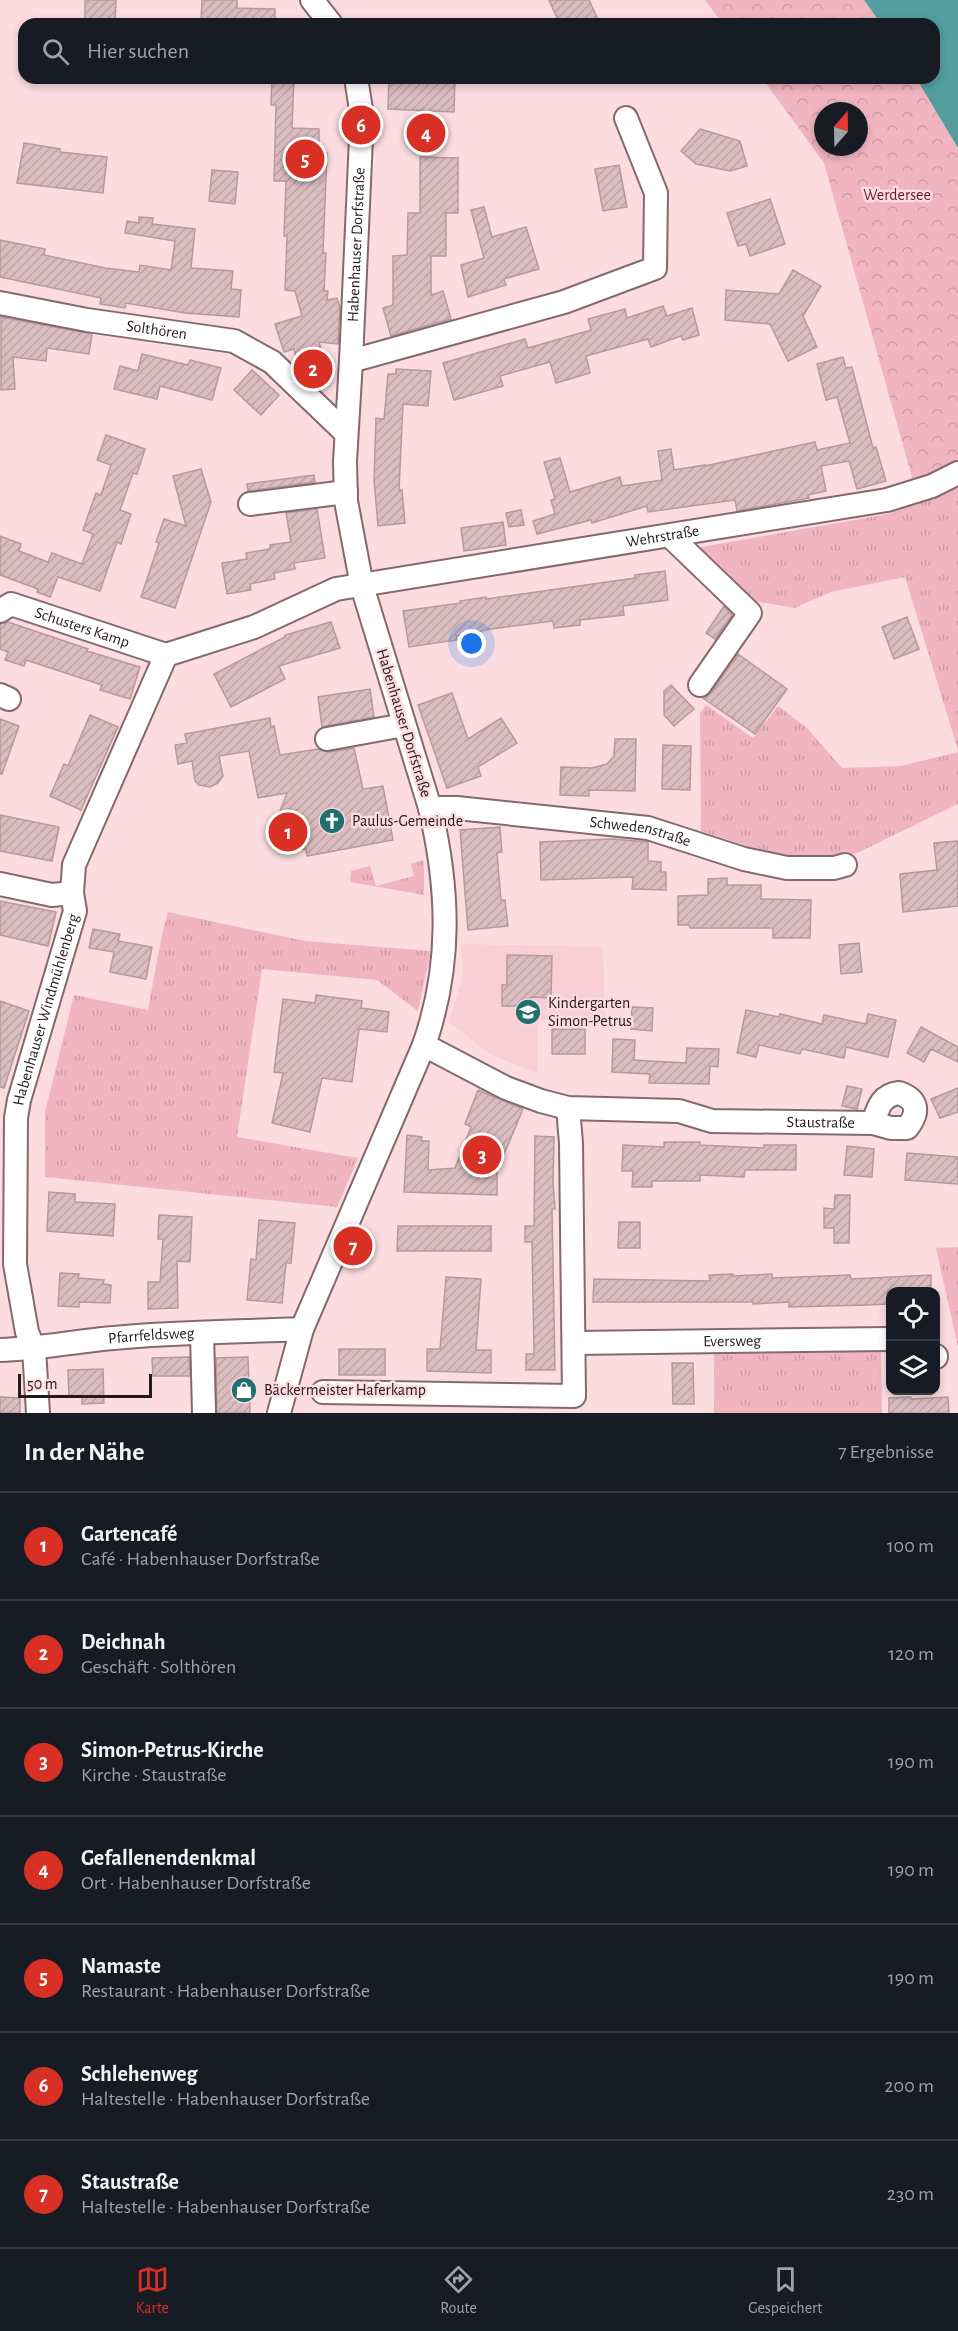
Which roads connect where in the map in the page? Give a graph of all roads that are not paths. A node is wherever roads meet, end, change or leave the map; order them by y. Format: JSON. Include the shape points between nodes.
{"nodes":[{"id":1,"x":312,"y":0,"type":"edge"},
{"id":2,"x":326,"y":18,"type":"edge"},
{"id":3,"x":357,"y":84,"type":"edge"},
{"id":4,"x":626,"y":118,"type":"dead end"},
{"id":5,"x":0,"y":303,"type":"edge"},
{"id":6,"x":351,"y":361,"type":"junction"},
{"id":7,"x":350,"y":386,"type":"junction"},
{"id":8,"x":298,"y":389,"type":"junction"},
{"id":9,"x":346,"y":434,"type":"junction"},
{"id":10,"x":958,"y":473,"type":"edge"},
{"id":11,"x":346,"y":492,"type":"junction"},
{"id":12,"x":250,"y":504,"type":"dead end"},
{"id":13,"x":670,"y":536,"type":"junction"},
{"id":14,"x":362,"y":586,"type":"junction"},
{"id":15,"x":0,"y":611,"type":"edge"},
{"id":16,"x":166,"y":655,"type":"junction"},
{"id":17,"x":700,"y":685,"type":"dead end"},
{"id":18,"x":404,"y":725,"type":"junction"},
{"id":19,"x":327,"y":739,"type":"dead end"},
{"id":20,"x":430,"y":808,"type":"junction"},
{"id":21,"x":845,"y":865,"type":"dead end"},
{"id":22,"x":0,"y":884,"type":"edge"},
{"id":23,"x":72,"y":893,"type":"junction"},
{"id":24,"x":424,"y":1045,"type":"junction"},
{"id":25,"x":568,"y":1108,"type":"junction"},
{"id":26,"x":8,"y":1117,"type":"edge"},
{"id":27,"x":873,"y":1123,"type":"dead end"},
{"id":28,"x":302,"y":1329,"type":"junction"},
{"id":29,"x":202,"y":1334,"type":"junction"},
{"id":30,"x":886,"y":1339,"type":"edge"},
{"id":31,"x":573,"y":1343,"type":"junction"},
{"id":32,"x":34,"y":1349,"type":"junction"},
{"id":33,"x":0,"y":1350,"type":"edge"},
{"id":34,"x":323,"y":1392,"type":"dead end"},
{"id":35,"x":38,"y":1413,"type":"edge"},
{"id":36,"x":204,"y":1413,"type":"edge"},
{"id":37,"x":279,"y":1413,"type":"edge"}],
"edges":[{"from":1,"to":2,"type":"street"},
{"from":3,"to":6,"type":"street","name":"Habenhauser Dorfstraße","via":[[362,116]]},
{"from":4,"to":6,"type":"street","via":[[656,193],[656,268],[564,302]]},
{"from":5,"to":8,"type":"street","name":"Solthören","via":[[234,341],[272,362]]},
{"from":6,"to":7,"type":"street","name":"Habenhauser Dorfstraße"},
{"from":7,"to":8,"type":"street","via":[[329,393]]},
{"from":7,"to":9,"type":"street","name":"Habenhauser Dorfstraße"},
{"from":8,"to":9,"type":"street","name":"Solthören"},
{"from":9,"to":11,"type":"street","name":"Habenhauser Dorfstraße"},
{"from":10,"to":13,"type":"street","name":"Wehrstraße","via":[[932,486],[886,500]]},
{"from":11,"to":12,"type":"street"},
{"from":11,"to":14,"type":"street","name":"Habenhauser Dorfstraße"},
{"from":13,"to":14,"type":"street","name":"Wehrstraße"},
{"from":13,"to":17,"type":"street","via":[[750,613]]},
{"from":14,"to":16,"type":"street","via":[[336,589],[254,627]]},
{"from":14,"to":18,"type":"street","name":"Habenhauser Dorfstraße"},
{"from":15,"to":16,"type":"street","name":"Schusters Kamp","via":[[11,604]]},
{"from":16,"to":23,"type":"street","name":"Habenhauser Windmühlenberg","via":[[74,865]]},
{"from":18,"to":19,"type":"street"},
{"from":18,"to":20,"type":"street","name":"Habenhauser Dorfstraße"},
{"from":20,"to":21,"type":"street","name":"Schwedenstraße","via":[[648,828],[744,859],[787,868]]},
{"from":20,"to":24,"type":"street","name":"Habenhauser Dorfstraße","via":[[441,869],[445,930],[441,987]]},
{"from":22,"to":23,"type":"street","via":[[52,895]]},
{"from":23,"to":26,"type":"street","name":"Habenhauser Windmühlenberg","via":[[75,911],[19,1100]]},
{"from":24,"to":25,"type":"street","name":"Staustraße","via":[[506,1088]]},
{"from":24,"to":28,"type":"street","name":"Habenhauser Dorfstraße"},
{"from":25,"to":27,"type":"street","name":"Staustraße","via":[[679,1111],[712,1120]]},
{"from":25,"to":31,"type":"street"},
{"from":26,"to":32,"type":"street","name":"Habenhauser Windmühlenberg","via":[[15,1264],[27,1332]]},
{"from":28,"to":29,"type":"street","name":"Pfarrfeldsweg"},
{"from":28,"to":37,"type":"street","name":"Habenhauser Dorfstraße"},
{"from":29,"to":32,"type":"street","name":"Pfarrfeldsweg","via":[[116,1337]]},
{"from":29,"to":36,"type":"street"},
{"from":30,"to":31,"type":"street","name":"Eversweg"},
{"from":31,"to":34,"type":"street","via":[[574,1396]]},
{"from":32,"to":33,"type":"street","name":"Pfarrfeldsweg"},
{"from":32,"to":35,"type":"street","name":"Habenhauser Windmühlenberg"}]}
